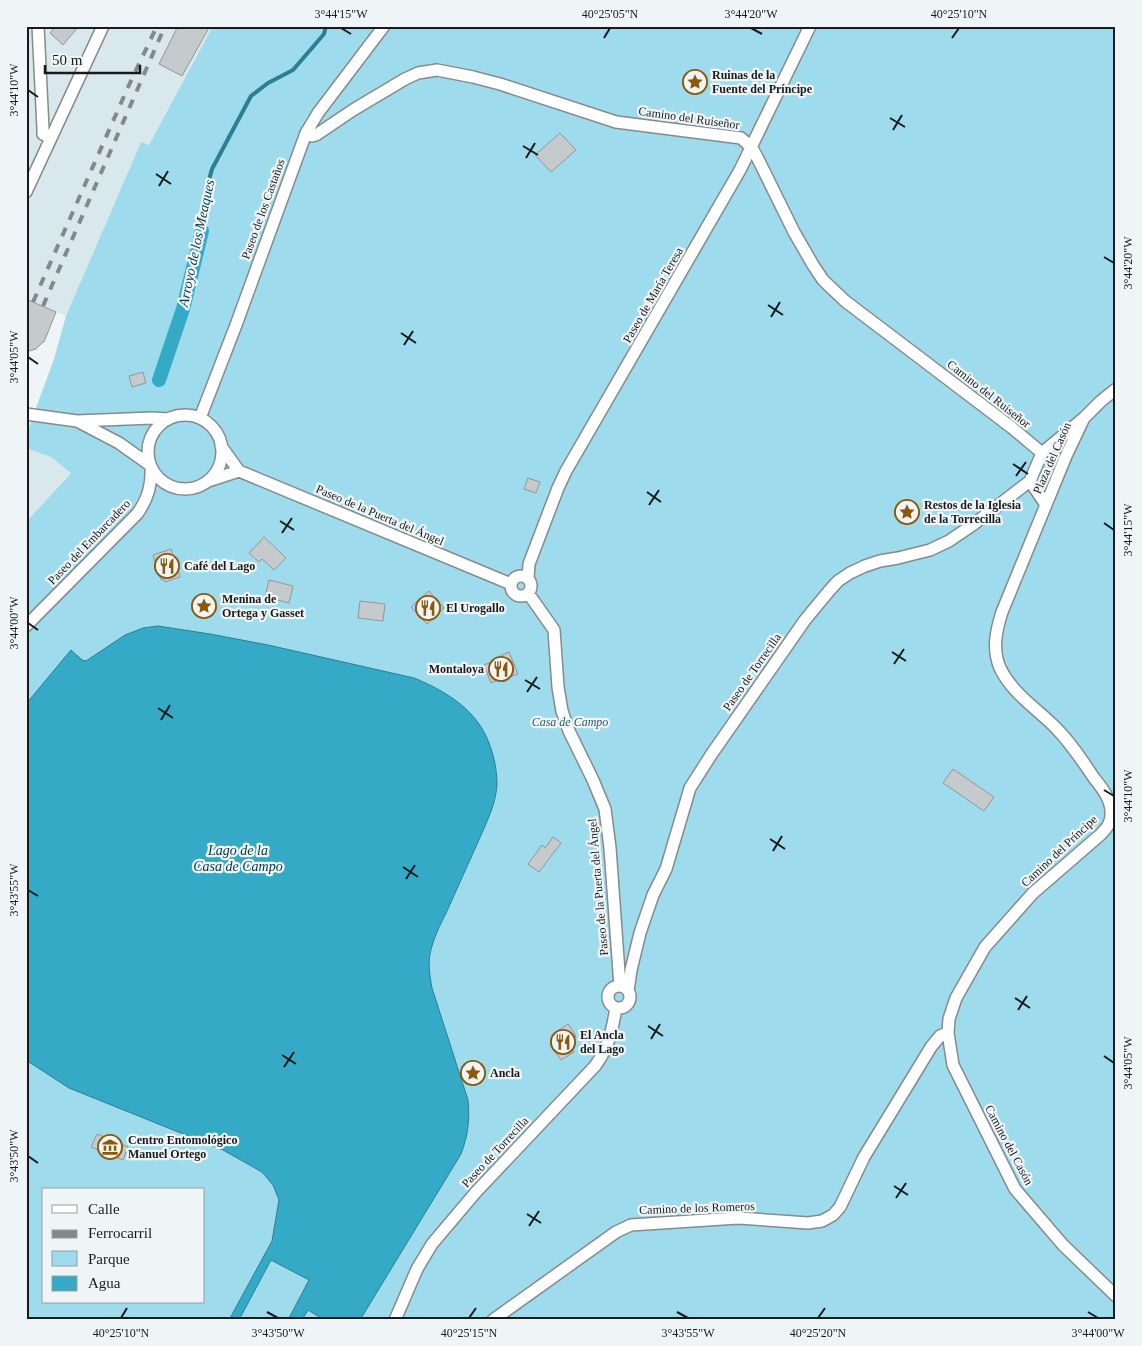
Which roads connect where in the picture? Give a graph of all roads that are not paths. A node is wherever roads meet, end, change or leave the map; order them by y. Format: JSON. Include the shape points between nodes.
{"nodes":[{"id":1,"x":38,"y":26,"type":"edge"},
{"id":2,"x":103,"y":26,"type":"edge"},
{"id":3,"x":384,"y":26,"type":"edge"},
{"id":4,"x":810,"y":26,"type":"edge"},
{"id":5,"x":306,"y":133,"type":"junction"},
{"id":6,"x":51,"y":138,"type":"junction"},
{"id":7,"x":752,"y":148,"type":"junction"},
{"id":8,"x":26,"y":192,"type":"edge"},
{"id":9,"x":1116,"y":389,"type":"edge"},
{"id":10,"x":26,"y":414,"type":"edge"},
{"id":11,"x":200,"y":418,"type":"junction"},
{"id":12,"x":1084,"y":418,"type":"junction"},
{"id":13,"x":168,"y":419,"type":"junction"},
{"id":14,"x":77,"y":422,"type":"junction"},
{"id":15,"x":221,"y":446,"type":"junction"},
{"id":16,"x":1042,"y":453,"type":"junction"},
{"id":17,"x":151,"y":466,"type":"junction"},
{"id":18,"x":239,"y":471,"type":"junction"},
{"id":19,"x":206,"y":481,"type":"junction"},
{"id":20,"x":1030,"y":481,"type":"junction"},
{"id":21,"x":1046,"y":505,"type":"junction"},
{"id":22,"x":528,"y":579,"type":"junction"},
{"id":23,"x":511,"y":584,"type":"junction"},
{"id":24,"x":528,"y":593,"type":"junction"},
{"id":25,"x":26,"y":626,"type":"edge"},
{"id":26,"x":624,"y":988,"type":"junction"},
{"id":27,"x":616,"y":1008,"type":"junction"},
{"id":28,"x":948,"y":1033,"type":"junction"},
{"id":29,"x":1116,"y":1296,"type":"edge"},
{"id":30,"x":395,"y":1320,"type":"edge"},
{"id":31,"x":493,"y":1320,"type":"edge"}],
"edges":[{"from":1,"to":6,"type":"street","via":[[43,134]]},
{"from":2,"to":6,"type":"street"},
{"from":3,"to":5,"type":"street","name":"Paseo de los Castaños"},
{"from":4,"to":7,"type":"street","name":"Paseo de María Teresa"},
{"from":5,"to":7,"type":"street","name":"Camino del Ruiseñor","via":[[316,135],[405,79],[437,70],[500,84],[616,122],[741,138]]},
{"from":5,"to":11,"type":"street","name":"Paseo de los Castaños"},
{"from":6,"to":8,"type":"street"},
{"from":7,"to":16,"type":"street","name":"Camino del Ruiseñor","via":[[794,232],[823,280],[845,301]]},
{"from":7,"to":22,"type":"street","name":"Paseo de María Teresa","via":[[566,471],[529,564]]},
{"from":9,"to":12,"type":"street"},
{"from":10,"to":14,"type":"street"},
{"from":11,"to":13,"type":"street","via":[[182,415]]},
{"from":11,"to":15,"type":"street","via":[[214,430]]},
{"from":12,"to":16,"type":"street","name":"Plaza del Casón"},
{"from":12,"to":21,"type":"street","name":"Plaza del Casón"},
{"from":13,"to":14,"type":"street"},
{"from":13,"to":17,"type":"street","via":[[152,436],[148,450]]},
{"from":14,"to":17,"type":"street","via":[[119,443]]},
{"from":15,"to":18,"type":"street"},
{"from":15,"to":19,"type":"street","via":[[218,466]]},
{"from":16,"to":20,"type":"street","name":"Plaza del Casón"},
{"from":17,"to":19,"type":"street","via":[[163,481],[177,488],[185,489]]},
{"from":17,"to":25,"type":"street","name":"Paseo del Embarcadero","via":[[149,492],[137,514]]},
{"from":18,"to":19,"type":"street"},
{"from":18,"to":23,"type":"street","name":"Paseo de la Puerta del Ángel"},
{"from":20,"to":21,"type":"street","name":"Plaza del Casón"},
{"from":20,"to":26,"type":"street","name":"Paseo de Torrecilla","via":[[949,541],[930,550],[865,566],[829,590],[690,788],[666,869],[653,894]]},
{"from":21,"to":28,"type":"street","name":"Camino del Príncipe","via":[[1002,612],[995,639],[996,652],[1005,677],[1016,691],[1059,731],[1087,767],[1108,799],[1112,815],[1104,831],[1033,893],[985,947],[956,998]]},
{"from":22,"to":23,"type":"street","via":[[519,577]]},
{"from":22,"to":24,"type":"street","via":[[531,587]]},
{"from":23,"to":24,"type":"street","via":[[516,595]]},
{"from":24,"to":26,"type":"street","name":"Paseo de la Puerta del Ángel","via":[[554,630],[562,711],[605,809]]},
{"from":26,"to":27,"type":"street","name":"Paseo de Torrecilla","via":[[630,997],[628,1003]]},
{"from":26,"to":27,"type":"street","name":"Paseo de Torrecilla","via":[[614,987],[609,992],[609,1002]]},
{"from":27,"to":30,"type":"street","name":"Paseo de Torrecilla","via":[[610,1038],[600,1058],[432,1244],[417,1269]]},
{"from":28,"to":29,"type":"street","name":"Camino del Casón","via":[[953,1064],[1015,1189],[1063,1245]]},
{"from":28,"to":31,"type":"street","name":"Camino de los Romeros","via":[[940,1036],[931,1047],[864,1157],[840,1207],[832,1215],[822,1221],[808,1223],[738,1218],[631,1225],[616,1232]]}]}
